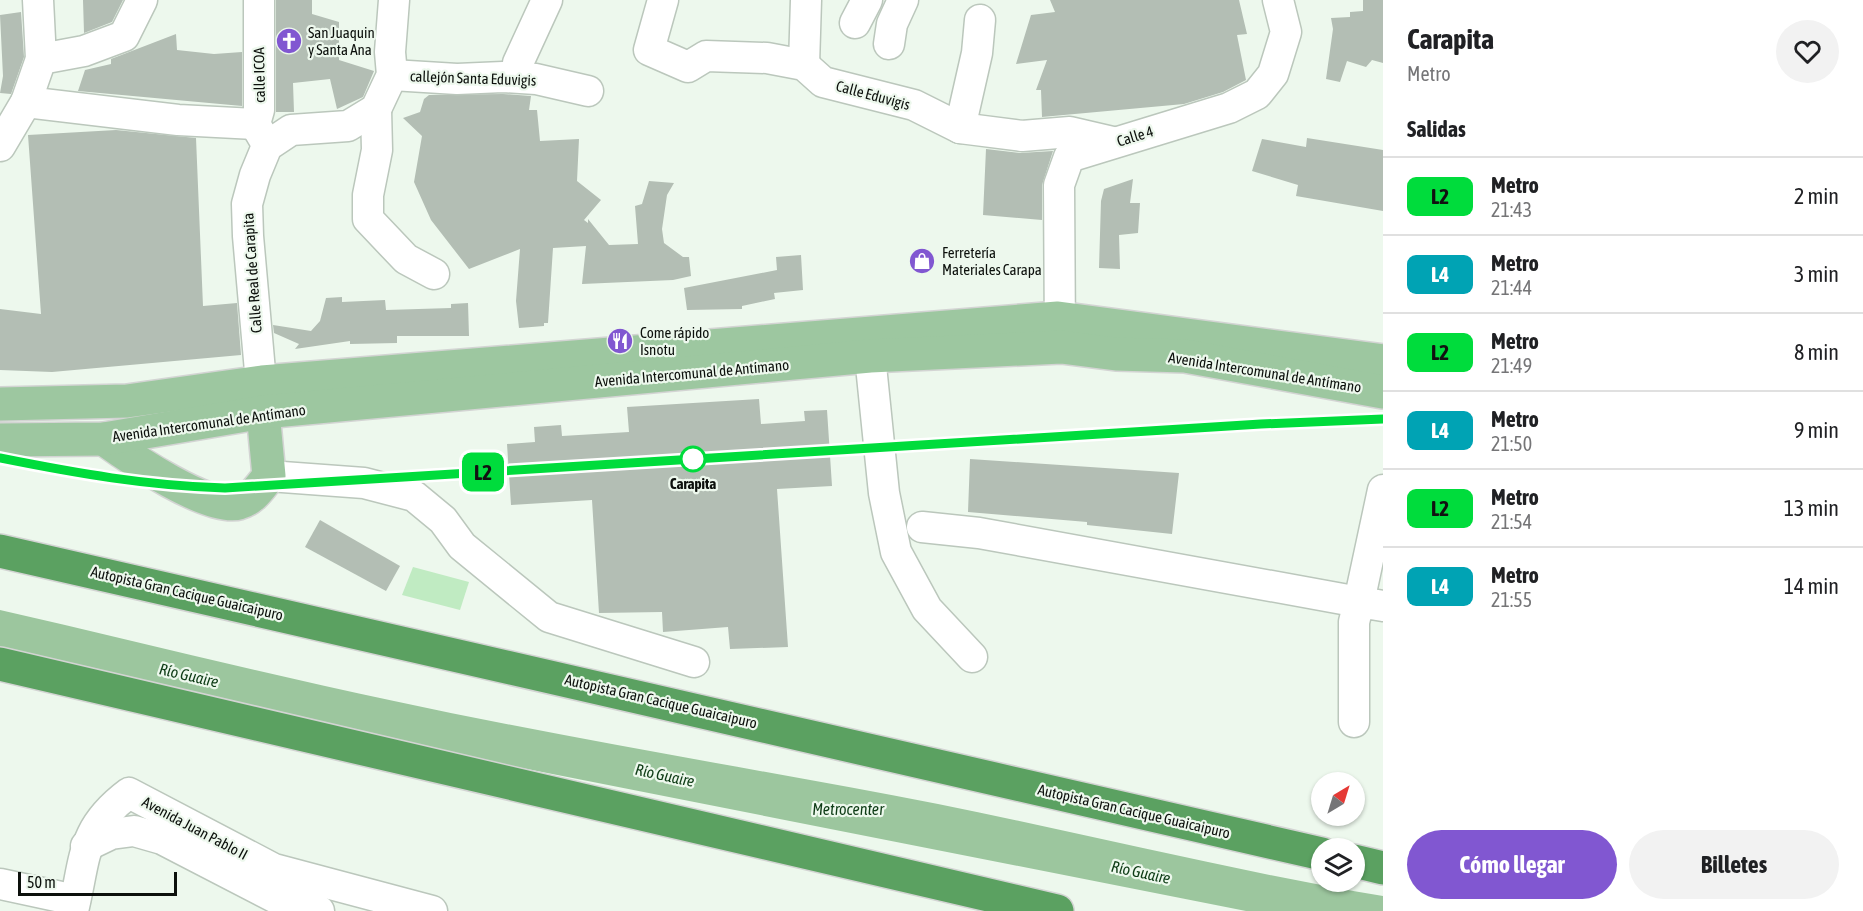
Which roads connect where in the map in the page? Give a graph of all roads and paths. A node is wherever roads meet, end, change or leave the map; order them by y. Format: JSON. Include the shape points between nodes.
{"nodes":[{"id":1,"x":38,"y":0,"type":"edge"},
{"id":2,"x":142,"y":0,"type":"edge"},
{"id":3,"x":259,"y":0,"type":"edge"},
{"id":4,"x":394,"y":0,"type":"edge"},
{"id":5,"x":547,"y":0,"type":"edge"},
{"id":6,"x":663,"y":0,"type":"edge"},
{"id":7,"x":806,"y":0,"type":"edge"},
{"id":8,"x":903,"y":0,"type":"edge"},
{"id":9,"x":1278,"y":0,"type":"edge"},
{"id":10,"x":980,"y":20,"type":"dead end"},
{"id":11,"x":889,"y":44,"type":"dead end"},
{"id":12,"x":41,"y":59,"type":"junction"},
{"id":13,"x":804,"y":65,"type":"junction"},
{"id":14,"x":392,"y":75,"type":"junction"},
{"id":15,"x":516,"y":78,"type":"junction"},
{"id":16,"x":588,"y":91,"type":"dead end"},
{"id":17,"x":26,"y":102,"type":"junction"},
{"id":18,"x":376,"y":109,"type":"junction"},
{"id":19,"x":960,"y":128,"type":"junction"},
{"id":20,"x":261,"y":135,"type":"junction"},
{"id":21,"x":1113,"y":142,"type":"junction"},
{"id":22,"x":0,"y":146,"type":"edge"},
{"id":23,"x":434,"y":274,"type":"dead end"},
{"id":24,"x":1059,"y":333,"type":"junction"},
{"id":25,"x":870,"y":356,"type":"junction"},
{"id":26,"x":1383,"y":361,"type":"edge"},
{"id":27,"x":1383,"y":392,"type":"edge"},
{"id":28,"x":263,"y":397,"type":"junction"},
{"id":29,"x":0,"y":404,"type":"edge"},
{"id":30,"x":104,"y":439,"type":"junction"},
{"id":31,"x":0,"y":440,"type":"edge"},
{"id":32,"x":269,"y":476,"type":"junction"},
{"id":33,"x":1383,"y":490,"type":"edge"},
{"id":34,"x":922,"y":527,"type":"dead end"},
{"id":35,"x":0,"y":551,"type":"edge"},
{"id":36,"x":1371,"y":604,"type":"edge"},
{"id":37,"x":972,"y":657,"type":"dead end"},
{"id":38,"x":694,"y":662,"type":"dead end"},
{"id":39,"x":0,"y":664,"type":"edge"},
{"id":40,"x":1354,"y":722,"type":"dead end"},
{"id":41,"x":86,"y":846,"type":"junction"},
{"id":42,"x":1311,"y":851,"type":"edge"},
{"id":43,"x":1365,"y":864,"type":"edge"},
{"id":44,"x":1383,"y":868,"type":"edge"},
{"id":45,"x":0,"y":884,"type":"edge"},
{"id":46,"x":74,"y":905,"type":"edge"},
{"id":47,"x":319,"y":911,"type":"edge"},
{"id":48,"x":432,"y":911,"type":"edge"},
{"id":49,"x":1057,"y":911,"type":"edge"}],
"edges":[{"from":1,"to":12,"type":"street"},
{"from":2,"to":12,"type":"street","via":[[124,36],[84,51]]},
{"from":3,"to":20,"type":"street","name":"calle ICOA"},
{"from":4,"to":14,"type":"street"},
{"from":5,"to":15,"type":"street","via":[[518,63]]},
{"from":6,"to":13,"type":"street","name":"Calle Eduvigis","via":[[649,50],[688,67],[706,56],[767,58]]},
{"from":7,"to":13,"type":"street"},
{"from":8,"to":11,"type":"street","via":[[892,24]]},
{"from":9,"to":21,"type":"street","name":"Calle 4","via":[[1286,32],[1273,74],[1257,94],[1229,108]]},
{"from":10,"to":19,"type":"street","via":[[977,53]]},
{"from":12,"to":17,"type":"street"},
{"from":13,"to":19,"type":"street","name":"Calle Eduvigis","via":[[823,82],[914,105]]},
{"from":14,"to":15,"type":"street","name":"callejón Santa Eduvigis"},
{"from":14,"to":18,"type":"street"},
{"from":15,"to":16,"type":"street","name":"callejón Santa Eduvigis"},
{"from":17,"to":20,"type":"street","via":[[177,120]]},
{"from":17,"to":22,"type":"street"},
{"from":18,"to":20,"type":"street","via":[[348,126]]},
{"from":18,"to":23,"type":"street","via":[[377,150],[368,195],[368,219],[406,259]]},
{"from":19,"to":21,"type":"street","name":"Calle Eduvigis","via":[[1022,135],[1070,132]]},
{"from":20,"to":28,"type":"street","name":"Calle Real de Carapita","via":[[247,204]]},
{"from":21,"to":24,"type":"street","name":"Calle 4","via":[[1069,157],[1059,184]]},
{"from":24,"to":25,"type":"main road","name":"Avenida Intercomunal de Antímano"},
{"from":24,"to":26,"type":"main road","name":"Avenida Intercomunal de Antímano"},
{"from":24,"to":27,"type":"main road","name":"Avenida Intercomunal de Antímano","via":[[1116,354],[1185,356]]},
{"from":24,"to":28,"type":"main road","name":"Avenida Intercomunal de Antímano"},
{"from":25,"to":28,"type":"main road","name":"Avenida Intercomunal de Antímano"},
{"from":25,"to":37,"type":"street","via":[[884,493],[896,552],[927,609]]},
{"from":28,"to":29,"type":"main road","name":"Avenida Intercomunal de Antímano"},
{"from":28,"to":30,"type":"main road","name":"Avenida Intercomunal de Antímano"},
{"from":28,"to":32,"type":"main road"},
{"from":30,"to":31,"type":"main road","name":"Avenida Intercomunal de Antímano"},
{"from":30,"to":32,"type":"main road","via":[[141,466],[210,502],[238,504],[252,497]]},
{"from":32,"to":38,"type":"street","via":[[364,483],[414,496],[443,520],[462,546],[549,617]]},
{"from":33,"to":36,"type":"street","via":[[1370,549]]},
{"from":34,"to":36,"type":"street","via":[[979,533]]},
{"from":35,"to":42,"type":"highway","name":"Autopista Gran Cacique Guaicaipuro"},
{"from":36,"to":40,"type":"street","via":[[1354,622]]},
{"from":39,"to":49,"type":"highway"},
{"from":41,"to":46,"type":"street"},
{"from":41,"to":47,"type":"street","name":"Avenida Juan Pablo II","via":[[111,834],[134,831],[162,839],[278,899]]},
{"from":41,"to":48,"type":"street","name":"Avenida Juan Pablo II","via":[[102,816],[129,793],[274,869]]},
{"from":43,"to":44,"type":"highway"},
{"from":45,"to":46,"type":"street"}]}
